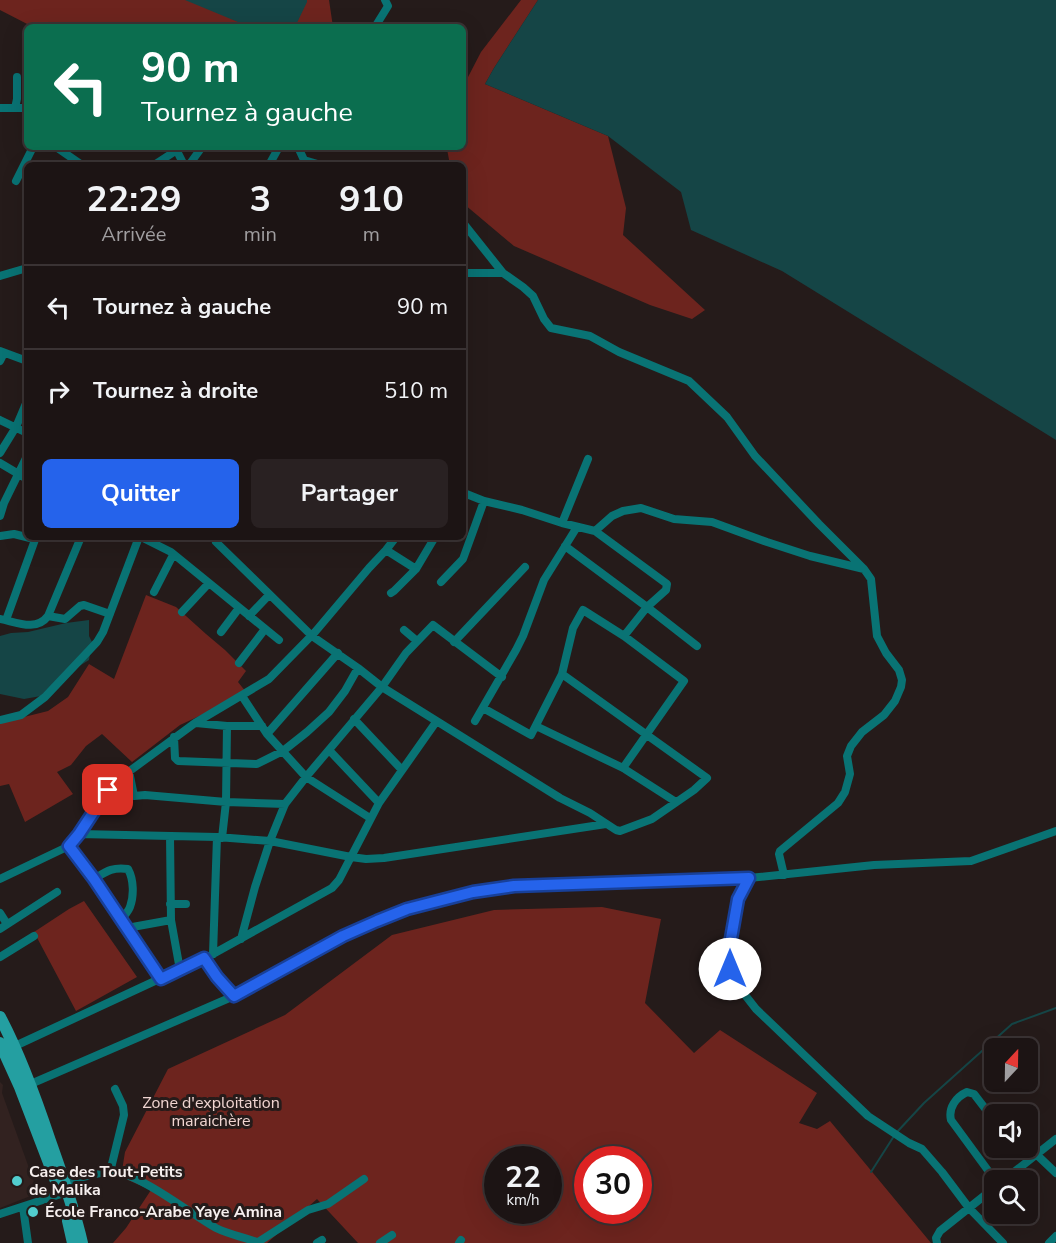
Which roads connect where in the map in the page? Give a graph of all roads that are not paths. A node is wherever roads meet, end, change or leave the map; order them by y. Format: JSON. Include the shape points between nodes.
{"nodes":[{"id":1,"x":389,"y":2,"type":"edge"},
{"id":2,"x":377,"y":24,"type":"edge"},
{"id":3,"x":17,"y":77,"type":"dead end"},
{"id":4,"x":15,"y":108,"type":"junction"},
{"id":5,"x":24,"y":108,"type":"edge"},
{"id":6,"x":0,"y":109,"type":"edge"},
{"id":7,"x":60,"y":150,"type":"edge"},
{"id":8,"x":173,"y":150,"type":"edge"},
{"id":9,"x":200,"y":150,"type":"edge"},
{"id":10,"x":299,"y":150,"type":"edge"},
{"id":11,"x":78,"y":162,"type":"edge"},
{"id":12,"x":158,"y":162,"type":"edge"},
{"id":13,"x":190,"y":162,"type":"edge"},
{"id":14,"x":311,"y":162,"type":"edge"},
{"id":15,"x":24,"y":165,"type":"edge"},
{"id":16,"x":16,"y":181,"type":"dead end"},
{"id":17,"x":466,"y":227,"type":"edge"},
{"id":18,"x":24,"y":269,"type":"edge"},
{"id":19,"x":466,"y":273,"type":"edge"},
{"id":20,"x":503,"y":273,"type":"junction"},
{"id":21,"x":0,"y":276,"type":"edge"},
{"id":22,"x":1,"y":355,"type":"edge"},
{"id":23,"x":24,"y":360,"type":"edge"},
{"id":24,"x":24,"y":407,"type":"edge"},
{"id":25,"x":0,"y":420,"type":"edge"},
{"id":26,"x":16,"y":427,"type":"junction"},
{"id":27,"x":24,"y":432,"type":"edge"},
{"id":28,"x":0,"y":453,"type":"edge"},
{"id":29,"x":588,"y":459,"type":"dead end"},
{"id":30,"x":24,"y":462,"type":"edge"},
{"id":31,"x":0,"y":463,"type":"edge"},
{"id":32,"x":18,"y":474,"type":"junction"},
{"id":33,"x":24,"y":477,"type":"edge"},
{"id":34,"x":466,"y":494,"type":"edge"},
{"id":35,"x":484,"y":501,"type":"junction"},
{"id":36,"x":0,"y":516,"type":"edge"},
{"id":37,"x":562,"y":524,"type":"junction"},
{"id":38,"x":577,"y":527,"type":"junction"},
{"id":39,"x":595,"y":531,"type":"junction"},
{"id":40,"x":0,"y":536,"type":"edge"},
{"id":41,"x":24,"y":536,"type":"edge"},
{"id":42,"x":34,"y":540,"type":"edge"},
{"id":43,"x":80,"y":540,"type":"edge"},
{"id":44,"x":139,"y":540,"type":"edge"},
{"id":45,"x":146,"y":540,"type":"edge"},
{"id":46,"x":394,"y":540,"type":"edge"},
{"id":47,"x":433,"y":540,"type":"edge"},
{"id":48,"x":216,"y":542,"type":"dead end"},
{"id":49,"x":565,"y":546,"type":"junction"},
{"id":50,"x":386,"y":550,"type":"junction"},
{"id":51,"x":173,"y":555,"type":"junction"},
{"id":52,"x":525,"y":567,"type":"dead end"},
{"id":53,"x":416,"y":569,"type":"junction"},
{"id":54,"x":864,"y":569,"type":"junction"},
{"id":55,"x":441,"y":582,"type":"dead end"},
{"id":56,"x":209,"y":583,"type":"junction"},
{"id":57,"x":154,"y":592,"type":"dead end"},
{"id":58,"x":391,"y":593,"type":"dead end"},
{"id":59,"x":270,"y":595,"type":"junction"},
{"id":60,"x":647,"y":607,"type":"junction"},
{"id":61,"x":239,"y":608,"type":"junction"},
{"id":62,"x":182,"y":612,"type":"dead end"},
{"id":63,"x":110,"y":614,"type":"junction"},
{"id":64,"x":48,"y":616,"type":"junction"},
{"id":65,"x":249,"y":616,"type":"junction"},
{"id":66,"x":3,"y":619,"type":"edge"},
{"id":67,"x":265,"y":629,"type":"junction"},
{"id":68,"x":404,"y":630,"type":"dead end"},
{"id":69,"x":221,"y":632,"type":"dead end"},
{"id":70,"x":312,"y":636,"type":"junction"},
{"id":71,"x":624,"y":636,"type":"junction"},
{"id":72,"x":279,"y":640,"type":"dead end"},
{"id":73,"x":417,"y":641,"type":"junction"},
{"id":74,"x":454,"y":642,"type":"junction"},
{"id":75,"x":697,"y":646,"type":"dead end"},
{"id":76,"x":338,"y":653,"type":"junction"},
{"id":77,"x":239,"y":663,"type":"dead end"},
{"id":78,"x":358,"y":668,"type":"junction"},
{"id":79,"x":562,"y":675,"type":"junction"},
{"id":80,"x":502,"y":677,"type":"junction"},
{"id":81,"x":382,"y":687,"type":"junction"},
{"id":82,"x":242,"y":696,"type":"junction"},
{"id":83,"x":483,"y":708,"type":"junction"},
{"id":84,"x":354,"y":719,"type":"junction"},
{"id":85,"x":0,"y":720,"type":"edge"},
{"id":86,"x":436,"y":722,"type":"junction"},
{"id":87,"x":475,"y":722,"type":"dead end"},
{"id":88,"x":195,"y":723,"type":"junction"},
{"id":89,"x":227,"y":726,"type":"junction"},
{"id":90,"x":536,"y":726,"type":"junction"},
{"id":91,"x":264,"y":730,"type":"junction"},
{"id":92,"x":646,"y":735,"type":"junction"},
{"id":93,"x":174,"y":737,"type":"junction"},
{"id":94,"x":329,"y":750,"type":"junction"},
{"id":95,"x":283,"y":751,"type":"junction"},
{"id":96,"x":225,"y":762,"type":"junction"},
{"id":97,"x":622,"y":768,"type":"junction"},
{"id":98,"x":402,"y":770,"type":"junction"},
{"id":99,"x":129,"y":771,"type":"junction"},
{"id":100,"x":306,"y":777,"type":"junction"},
{"id":101,"x":226,"y":802,"type":"junction"},
{"id":102,"x":676,"y":802,"type":"junction"},
{"id":103,"x":379,"y":803,"type":"junction"},
{"id":104,"x":285,"y":804,"type":"junction"},
{"id":105,"x":370,"y":818,"type":"junction"},
{"id":106,"x":606,"y":824,"type":"junction"},
{"id":107,"x":1056,"y":831,"type":"edge"},
{"id":108,"x":79,"y":834,"type":"junction"},
{"id":109,"x":170,"y":836,"type":"junction"},
{"id":110,"x":220,"y":838,"type":"junction"},
{"id":111,"x":270,"y":841,"type":"junction"},
{"id":112,"x":69,"y":846,"type":"junction"},
{"id":113,"x":351,"y":857,"type":"junction"},
{"id":114,"x":784,"y":874,"type":"junction"},
{"id":115,"x":749,"y":878,"type":"junction"},
{"id":116,"x":0,"y":879,"type":"edge"},
{"id":117,"x":94,"y":879,"type":"junction"},
{"id":118,"x":57,"y":892,"type":"dead end"},
{"id":119,"x":170,"y":904,"type":"junction"},
{"id":120,"x":186,"y":904,"type":"dead end"},
{"id":121,"x":0,"y":913,"type":"edge"},
{"id":122,"x":171,"y":920,"type":"junction"},
{"id":123,"x":124,"y":924,"type":"junction"},
{"id":124,"x":4,"y":927,"type":"edge"},
{"id":125,"x":34,"y":936,"type":"dead end"},
{"id":126,"x":241,"y":939,"type":"junction"},
{"id":127,"x":213,"y":954,"type":"junction"},
{"id":128,"x":0,"y":957,"type":"edge"},
{"id":129,"x":204,"y":958,"type":"junction"},
{"id":130,"x":180,"y":970,"type":"junction"},
{"id":131,"x":161,"y":979,"type":"junction"},
{"id":132,"x":234,"y":996,"type":"junction"},
{"id":133,"x":0,"y":1017,"type":"edge"},
{"id":134,"x":0,"y":1043,"type":"edge"},
{"id":135,"x":15,"y":1046,"type":"junction"},
{"id":136,"x":25,"y":1086,"type":"junction"},
{"id":137,"x":115,"y":1089,"type":"dead end"},
{"id":138,"x":984,"y":1107,"type":"edge"},
{"id":139,"x":1056,"y":1139,"type":"edge"},
{"id":140,"x":1038,"y":1154,"type":"edge"},
{"id":141,"x":1038,"y":1156,"type":"edge"},
{"id":142,"x":1025,"y":1158,"type":"edge"},
{"id":143,"x":1032,"y":1158,"type":"edge"},
{"id":144,"x":1028,"y":1161,"type":"junction"},
{"id":145,"x":988,"y":1170,"type":"edge"},
{"id":146,"x":1017,"y":1170,"type":"edge"},
{"id":147,"x":110,"y":1172,"type":"junction"},
{"id":148,"x":1056,"y":1173,"type":"edge"},
{"id":149,"x":364,"y":1179,"type":"dead end"},
{"id":150,"x":63,"y":1188,"type":"junction"},
{"id":151,"x":984,"y":1196,"type":"edge"},
{"id":152,"x":24,"y":1207,"type":"junction"},
{"id":153,"x":969,"y":1208,"type":"junction"},
{"id":154,"x":0,"y":1214,"type":"edge"},
{"id":155,"x":392,"y":1234,"type":"dead end"},
{"id":156,"x":1056,"y":1236,"type":"edge"},
{"id":157,"x":259,"y":1242,"type":"edge"},
{"id":158,"x":28,"y":1243,"type":"edge"},
{"id":159,"x":73,"y":1243,"type":"edge"},
{"id":160,"x":82,"y":1243,"type":"edge"},
{"id":161,"x":380,"y":1243,"type":"edge"},
{"id":162,"x":937,"y":1243,"type":"edge"},
{"id":163,"x":1003,"y":1243,"type":"edge"},
{"id":164,"x":1049,"y":1243,"type":"edge"}],
"edges":[{"from":1,"to":2,"type":"street"},
{"from":3,"to":4,"type":"street"},
{"from":4,"to":5,"type":"street"},
{"from":4,"to":6,"type":"street"},
{"from":7,"to":11,"type":"street"},
{"from":8,"to":12,"type":"street"},
{"from":9,"to":13,"type":"street"},
{"from":10,"to":14,"type":"street","via":[[304,160]]},
{"from":15,"to":16,"type":"street"},
{"from":17,"to":20,"type":"street"},
{"from":18,"to":21,"type":"street"},
{"from":19,"to":20,"type":"street"},
{"from":20,"to":54,"type":"street","via":[[533,296],[551,328],[590,336],[689,381],[727,417],[755,456]]},
{"from":22,"to":23,"type":"street"},
{"from":24,"to":26,"type":"street"},
{"from":25,"to":26,"type":"street"},
{"from":26,"to":27,"type":"street"},
{"from":26,"to":28,"type":"street"},
{"from":29,"to":37,"type":"street"},
{"from":30,"to":32,"type":"street"},
{"from":31,"to":32,"type":"street"},
{"from":32,"to":33,"type":"street"},
{"from":32,"to":36,"type":"street"},
{"from":34,"to":35,"type":"street"},
{"from":35,"to":37,"type":"street"},
{"from":35,"to":55,"type":"street","via":[[463,558]]},
{"from":37,"to":38,"type":"street"},
{"from":38,"to":39,"type":"street"},
{"from":38,"to":49,"type":"street"},
{"from":39,"to":54,"type":"street","via":[[612,516],[641,508],[674,519],[712,522],[810,556]]},
{"from":39,"to":60,"type":"street","via":[[667,584],[666,590]]},
{"from":40,"to":41,"type":"street"},
{"from":42,"to":66,"type":"street"},
{"from":43,"to":64,"type":"street"},
{"from":44,"to":63,"type":"street"},
{"from":45,"to":51,"type":"street"},
{"from":46,"to":50,"type":"street"},
{"from":47,"to":53,"type":"street"},
{"from":48,"to":59,"type":"street"},
{"from":49,"to":60,"type":"street"},
{"from":49,"to":80,"type":"street","via":[[544,579],[523,636]]},
{"from":50,"to":53,"type":"street"},
{"from":50,"to":70,"type":"street"},
{"from":51,"to":56,"type":"street"},
{"from":51,"to":57,"type":"street"},
{"from":52,"to":74,"type":"street"},
{"from":53,"to":58,"type":"street"},
{"from":54,"to":114,"type":"street","via":[[871,579],[877,636],[899,670],[901,687],[884,715],[850,746],[850,774],[838,803],[780,851]]},
{"from":56,"to":61,"type":"street"},
{"from":56,"to":62,"type":"street"},
{"from":59,"to":65,"type":"street"},
{"from":59,"to":70,"type":"street"},
{"from":60,"to":71,"type":"street"},
{"from":60,"to":75,"type":"street"},
{"from":61,"to":65,"type":"street"},
{"from":61,"to":69,"type":"street"},
{"from":63,"to":64,"type":"street","via":[[84,605],[65,619]]},
{"from":63,"to":85,"type":"street","via":[[96,642],[45,697],[21,715]]},
{"from":64,"to":66,"type":"street","via":[[44,622],[31,626]]},
{"from":65,"to":67,"type":"street"},
{"from":67,"to":72,"type":"street"},
{"from":67,"to":77,"type":"street"},
{"from":68,"to":73,"type":"street"},
{"from":70,"to":76,"type":"street"},
{"from":70,"to":82,"type":"street","via":[[268,679]]},
{"from":71,"to":79,"type":"street","via":[[583,610],[573,628]]},
{"from":71,"to":92,"type":"street","via":[[684,681]]},
{"from":73,"to":74,"type":"street","via":[[433,625]]},
{"from":73,"to":81,"type":"street"},
{"from":74,"to":80,"type":"street"},
{"from":76,"to":78,"type":"street"},
{"from":76,"to":91,"type":"street"},
{"from":78,"to":81,"type":"street"},
{"from":78,"to":95,"type":"street","via":[[329,712]]},
{"from":79,"to":90,"type":"street"},
{"from":79,"to":92,"type":"street"},
{"from":80,"to":83,"type":"street"},
{"from":81,"to":84,"type":"street"},
{"from":81,"to":86,"type":"street"},
{"from":82,"to":88,"type":"street"},
{"from":82,"to":91,"type":"street"},
{"from":83,"to":87,"type":"street"},
{"from":83,"to":90,"type":"street","via":[[531,735]]},
{"from":84,"to":94,"type":"street"},
{"from":84,"to":98,"type":"street"},
{"from":86,"to":98,"type":"street"},
{"from":86,"to":106,"type":"street"},
{"from":88,"to":89,"type":"street"},
{"from":88,"to":93,"type":"street"},
{"from":89,"to":91,"type":"street"},
{"from":89,"to":96,"type":"street"},
{"from":90,"to":97,"type":"street"},
{"from":91,"to":95,"type":"street"},
{"from":92,"to":97,"type":"street"},
{"from":92,"to":102,"type":"street","via":[[706,778]]},
{"from":93,"to":96,"type":"street","via":[[178,761]]},
{"from":93,"to":99,"type":"street"},
{"from":94,"to":100,"type":"street"},
{"from":94,"to":103,"type":"street"},
{"from":95,"to":96,"type":"street","via":[[257,764]]},
{"from":95,"to":100,"type":"street"},
{"from":96,"to":101,"type":"street"},
{"from":97,"to":102,"type":"street"},
{"from":98,"to":103,"type":"street"},
{"from":99,"to":101,"type":"street","via":[[134,796]]},
{"from":99,"to":108,"type":"street","via":[[112,784]]},
{"from":100,"to":104,"type":"street"},
{"from":100,"to":105,"type":"street"},
{"from":101,"to":104,"type":"street"},
{"from":101,"to":110,"type":"street"},
{"from":102,"to":106,"type":"street","via":[[652,819],[620,831]]},
{"from":103,"to":105,"type":"street"},
{"from":104,"to":111,"type":"street"},
{"from":105,"to":113,"type":"street"},
{"from":106,"to":113,"type":"street","via":[[384,858]]},
{"from":107,"to":114,"type":"street","via":[[971,861]]},
{"from":108,"to":109,"type":"street"},
{"from":108,"to":112,"type":"street"},
{"from":109,"to":110,"type":"street"},
{"from":109,"to":119,"type":"street"},
{"from":110,"to":111,"type":"street"},
{"from":110,"to":127,"type":"street"},
{"from":111,"to":113,"type":"street"},
{"from":111,"to":126,"type":"street"},
{"from":112,"to":116,"type":"street"},
{"from":112,"to":117,"type":"street"},
{"from":113,"to":126,"type":"street","via":[[332,888]]},
{"from":114,"to":115,"type":"street"},
{"from":115,"to":132,"type":"street","via":[[514,886],[473,892],[377,921]]},
{"from":115,"to":153,"type":"street","via":[[738,899],[730,944],[730,969],[738,986],[756,1009],[868,1116],[922,1149]]},
{"from":117,"to":123,"type":"street"},
{"from":117,"to":123,"type":"street","via":[[110,869],[128,869],[132,893]]},
{"from":118,"to":124,"type":"street"},
{"from":119,"to":120,"type":"street"},
{"from":119,"to":122,"type":"street"},
{"from":121,"to":124,"type":"street"},
{"from":122,"to":123,"type":"street"},
{"from":122,"to":130,"type":"street"},
{"from":123,"to":131,"type":"street"},
{"from":125,"to":128,"type":"street"},
{"from":126,"to":127,"type":"street"},
{"from":127,"to":129,"type":"street"},
{"from":129,"to":130,"type":"street"},
{"from":129,"to":132,"type":"street"},
{"from":130,"to":131,"type":"street"},
{"from":131,"to":135,"type":"street"},
{"from":132,"to":136,"type":"street"},
{"from":133,"to":135,"type":"main road"},
{"from":134,"to":136,"type":"main road"},
{"from":135,"to":136,"type":"main road"},
{"from":136,"to":150,"type":"main road"},
{"from":137,"to":147,"type":"street","via":[[124,1115]]},
{"from":138,"to":145,"type":"street","via":[[974,1094],[967,1092],[955,1101],[950,1115]]},
{"from":139,"to":140,"type":"street"},
{"from":141,"to":148,"type":"street"},
{"from":142,"to":144,"type":"street"},
{"from":143,"to":144,"type":"street"},
{"from":144,"to":146,"type":"street"},
{"from":147,"to":150,"type":"street"},
{"from":147,"to":157,"type":"street","via":[[149,1186],[229,1234]]},
{"from":149,"to":157,"type":"street"},
{"from":150,"to":152,"type":"street"},
{"from":150,"to":159,"type":"main road"},
{"from":150,"to":160,"type":"main road"},
{"from":151,"to":153,"type":"street"},
{"from":152,"to":154,"type":"street"},
{"from":152,"to":158,"type":"street"},
{"from":153,"to":162,"type":"street","via":[[940,1231]]},
{"from":153,"to":163,"type":"street"},
{"from":155,"to":161,"type":"street"},
{"from":156,"to":164,"type":"street"}]}
